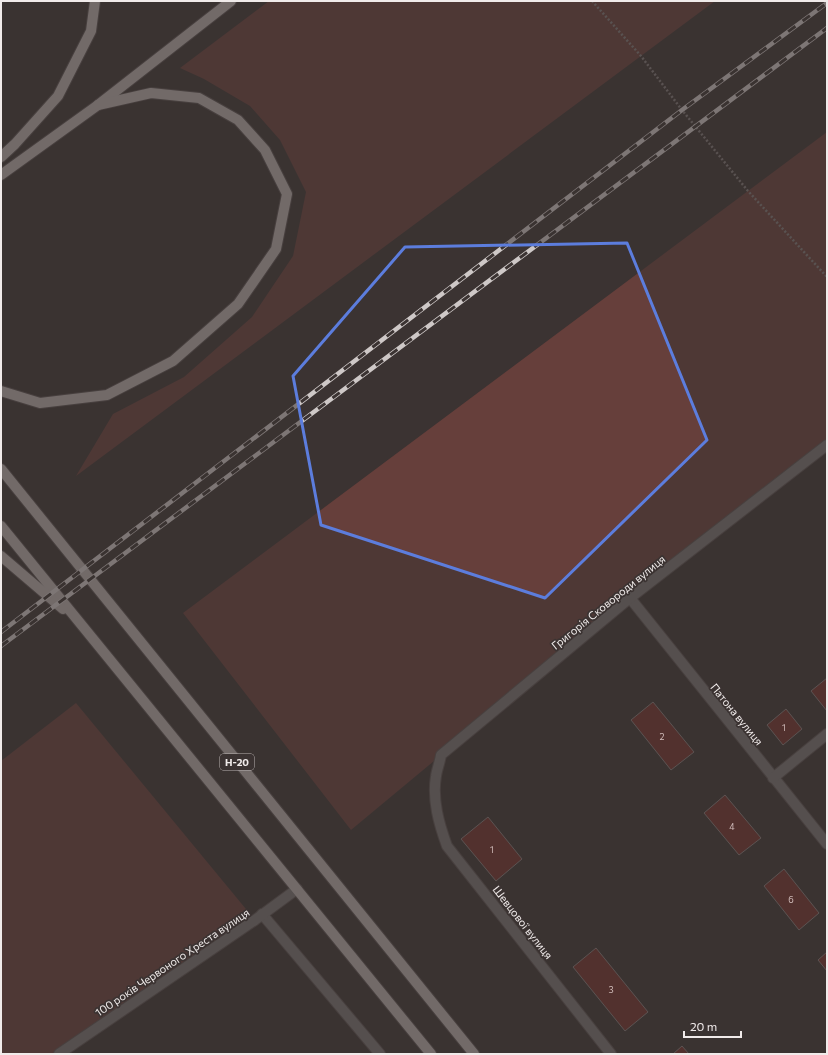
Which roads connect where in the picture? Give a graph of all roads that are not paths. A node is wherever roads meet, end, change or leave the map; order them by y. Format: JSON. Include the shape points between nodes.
{"nodes":[{"id":1,"x":95,"y":1,"type":"edge"},
{"id":2,"x":231,"y":1,"type":"edge"},
{"id":3,"x":98,"y":105,"type":"junction"},
{"id":4,"x":1,"y":157,"type":"edge"},
{"id":5,"x":1,"y":175,"type":"edge"},
{"id":6,"x":1,"y":391,"type":"edge"},
{"id":7,"x":827,"y":445,"type":"edge"},
{"id":8,"x":1,"y":469,"type":"edge"},
{"id":9,"x":1,"y":526,"type":"edge"},
{"id":10,"x":1,"y":556,"type":"edge"},
{"id":11,"x":630,"y":598,"type":"junction"},
{"id":12,"x":83,"y":626,"type":"junction"},
{"id":13,"x":827,"y":734,"type":"edge"},
{"id":14,"x":773,"y":778,"type":"junction"},
{"id":15,"x":435,"y":796,"type":"joint"},
{"id":16,"x":827,"y":844,"type":"edge"},
{"id":17,"x":297,"y":889,"type":"junction"},
{"id":18,"x":262,"y":914,"type":"junction"},
{"id":19,"x":59,"y":1054,"type":"edge"},
{"id":20,"x":380,"y":1054,"type":"edge"},
{"id":21,"x":431,"y":1054,"type":"edge"},
{"id":22,"x":474,"y":1054,"type":"edge"},
{"id":23,"x":612,"y":1054,"type":"edge"}],
"edges":[{"from":1,"to":4,"type":"main road","via":[[91,31],[58,96]]},
{"from":2,"to":3,"type":"main road"},
{"from":3,"to":5,"type":"main road"},
{"from":3,"to":6,"type":"main road","via":[[151,93],[199,98],[238,120],[265,150],[287,194],[276,249],[238,304],[173,361],[107,395],[40,403]]},
{"from":7,"to":11,"type":"street","name":"Григорія Сковороди вулиця"},
{"from":8,"to":22,"type":"main road","number":"Н-20"},
{"from":9,"to":12,"type":"main road","number":"Н-20"},
{"from":10,"to":12,"type":"main road"},
{"from":11,"to":14,"type":"street","name":"Патона вулиця"},
{"from":11,"to":15,"type":"street","name":"Григорія Сковороди вулиця","via":[[442,755],[435,777]]},
{"from":12,"to":17,"type":"main road","number":"Н-20"},
{"from":13,"to":14,"type":"street"},
{"from":14,"to":16,"type":"street","name":"Патона вулиця"},
{"from":15,"to":23,"type":"street","name":"Шевцової вулиця","via":[[438,822],[447,846]]},
{"from":17,"to":18,"type":"street","name":"100 років Червоного Хреста вулиця"},
{"from":17,"to":21,"type":"main road","number":"Н-20"},
{"from":18,"to":19,"type":"street","name":"100 років Червоного Хреста вулиця"},
{"from":18,"to":20,"type":"street"}]}
